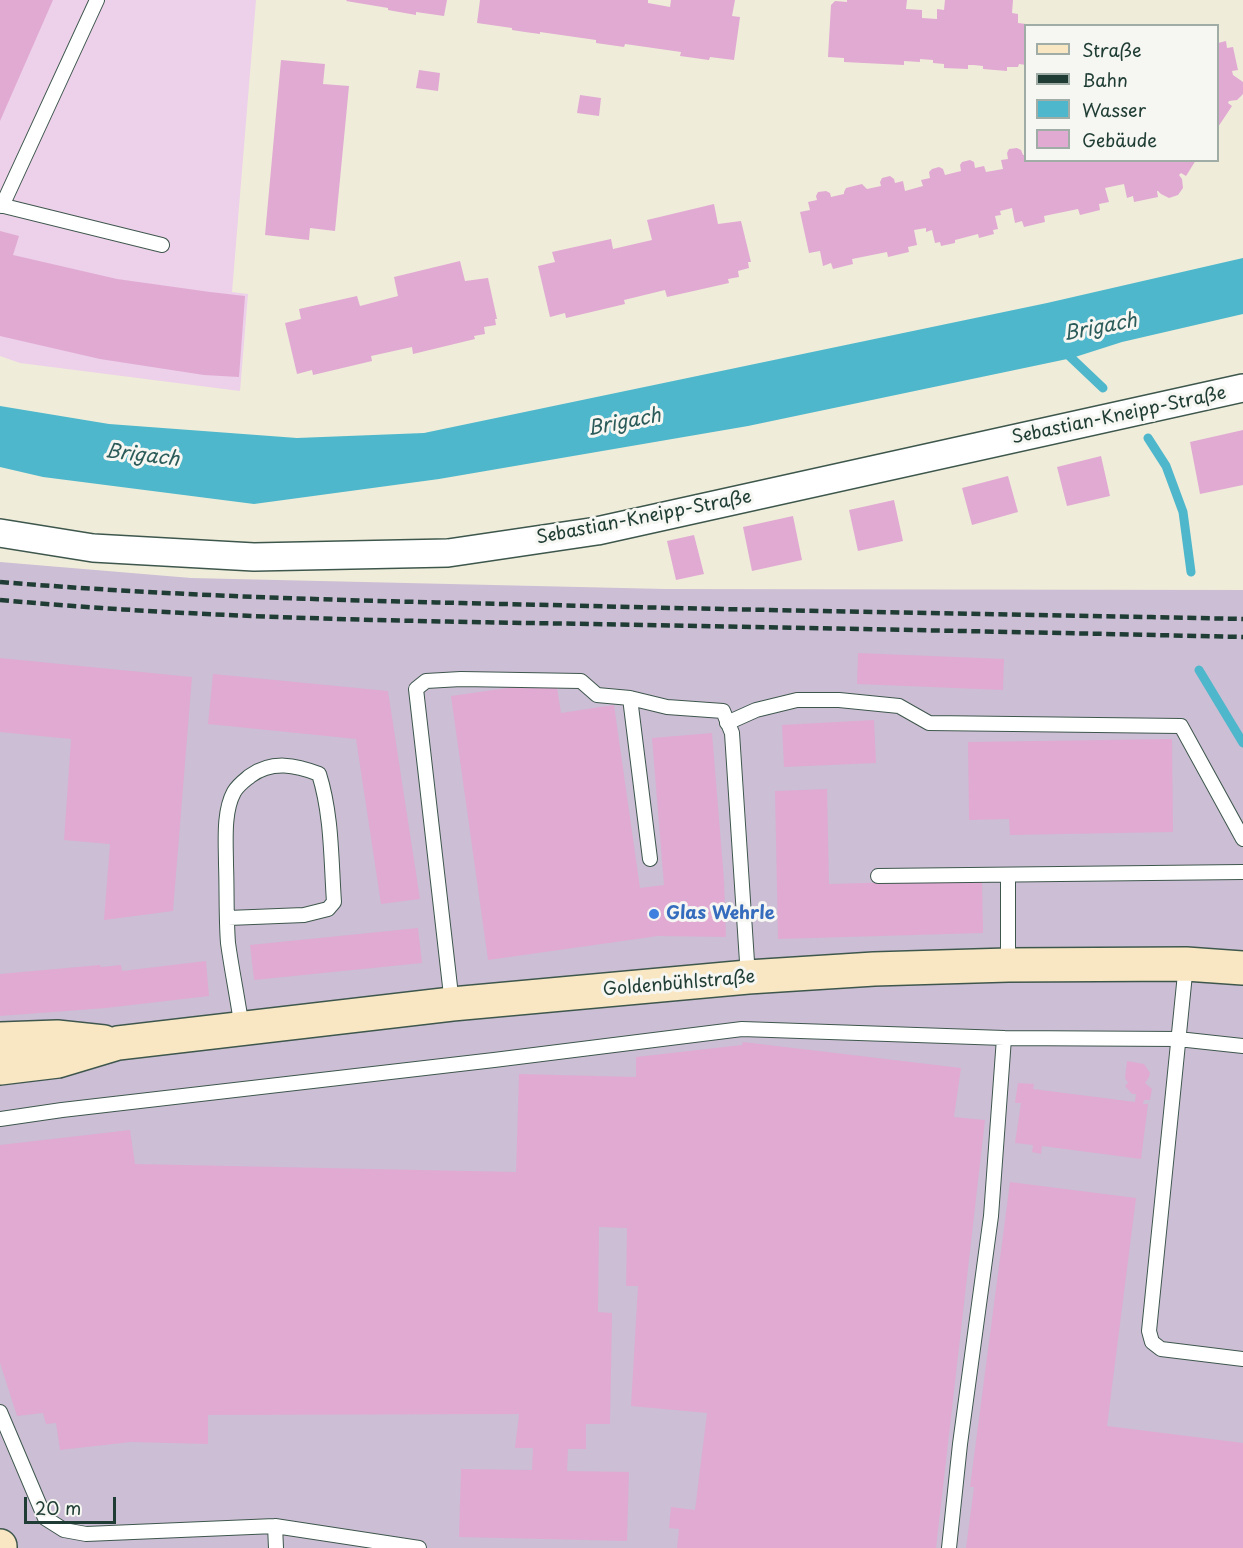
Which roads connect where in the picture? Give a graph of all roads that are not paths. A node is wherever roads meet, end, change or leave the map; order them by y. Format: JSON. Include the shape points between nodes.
{"nodes":[{"id":1,"x":97,"y":0,"type":"edge"},
{"id":2,"x":1,"y":205,"type":"edge"},
{"id":3,"x":162,"y":245,"type":"dead end"},
{"id":4,"x":1243,"y":388,"type":"edge"},
{"id":5,"x":0,"y":533,"type":"edge"},
{"id":6,"x":630,"y":698,"type":"junction"},
{"id":7,"x":727,"y":723,"type":"junction"},
{"id":8,"x":1243,"y":839,"type":"edge"},
{"id":9,"x":650,"y":858,"type":"dead end"},
{"id":10,"x":1243,"y":872,"type":"edge"},
{"id":11,"x":1008,"y":875,"type":"junction"},
{"id":12,"x":878,"y":876,"type":"dead end"},
{"id":13,"x":228,"y":918,"type":"junction"},
{"id":14,"x":1186,"y":964,"type":"junction"},
{"id":15,"x":1008,"y":965,"type":"junction"},
{"id":16,"x":1243,"y":968,"type":"edge"},
{"id":17,"x":748,"y":977,"type":"junction"},
{"id":18,"x":452,"y":1004,"type":"junction"},
{"id":19,"x":242,"y":1029,"type":"junction"},
{"id":20,"x":1004,"y":1038,"type":"junction"},
{"id":21,"x":0,"y":1039,"type":"edge"},
{"id":22,"x":1178,"y":1039,"type":"junction"},
{"id":23,"x":118,"y":1043,"type":"junction"},
{"id":24,"x":1243,"y":1046,"type":"edge"},
{"id":25,"x":0,"y":1068,"type":"edge"},
{"id":26,"x":0,"y":1119,"type":"edge"},
{"id":27,"x":1243,"y":1359,"type":"edge"},
{"id":28,"x":0,"y":1412,"type":"edge"},
{"id":29,"x":275,"y":1526,"type":"junction"},
{"id":30,"x":276,"y":1548,"type":"edge"},
{"id":31,"x":419,"y":1548,"type":"edge"},
{"id":32,"x":949,"y":1548,"type":"edge"}],
"edges":[{"from":1,"to":2,"type":"lane"},
{"from":2,"to":3,"type":"lane"},
{"from":4,"to":5,"type":"street","name":"Sebastian-Kneipp-Straße","via":[[597,531],[448,552],[254,557],[93,548]]},
{"from":6,"to":7,"type":"lane","via":[[667,707],[723,711]]},
{"from":6,"to":9,"type":"lane"},
{"from":6,"to":18,"type":"lane","via":[[597,695],[581,681],[461,679],[426,681],[416,689]]},
{"from":7,"to":8,"type":"lane","via":[[756,710],[797,700],[828,700],[899,706],[929,723],[1181,726]]},
{"from":7,"to":17,"type":"lane","via":[[732,733]]},
{"from":10,"to":11,"type":"lane"},
{"from":11,"to":12,"type":"lane"},
{"from":11,"to":15,"type":"lane"},
{"from":13,"to":13,"type":"lane","via":[[225,832],[233,794],[240,784],[269,766],[300,767],[320,774],[330,831],[334,902],[328,909],[304,915]]},
{"from":13,"to":19,"type":"lane","via":[[228,942]]},
{"from":14,"to":15,"type":"street","name":"Goldenbühlstraße"},
{"from":14,"to":16,"type":"street","name":"Goldenbühlstraße"},
{"from":14,"to":22,"type":"lane"},
{"from":15,"to":17,"type":"street","name":"Goldenbühlstraße"},
{"from":17,"to":18,"type":"street","name":"Goldenbühlstraße"},
{"from":18,"to":19,"type":"street","name":"Goldenbühlstraße"},
{"from":19,"to":23,"type":"street","name":"Goldenbühlstraße"},
{"from":20,"to":22,"type":"lane"},
{"from":20,"to":26,"type":"lane","via":[[742,1029]]},
{"from":20,"to":32,"type":"lane","via":[[991,1216]]},
{"from":21,"to":23,"type":"street","name":"Goldenbühlstraße","via":[[57,1037]]},
{"from":22,"to":24,"type":"lane"},
{"from":22,"to":27,"type":"lane","via":[[1149,1331],[1152,1342],[1161,1349]]},
{"from":23,"to":25,"type":"street","name":"Goldenbühlstraße","via":[[58,1061]]},
{"from":28,"to":29,"type":"lane","via":[[45,1518],[64,1530],[86,1534]]},
{"from":29,"to":30,"type":"lane"},
{"from":29,"to":31,"type":"lane"}]}
